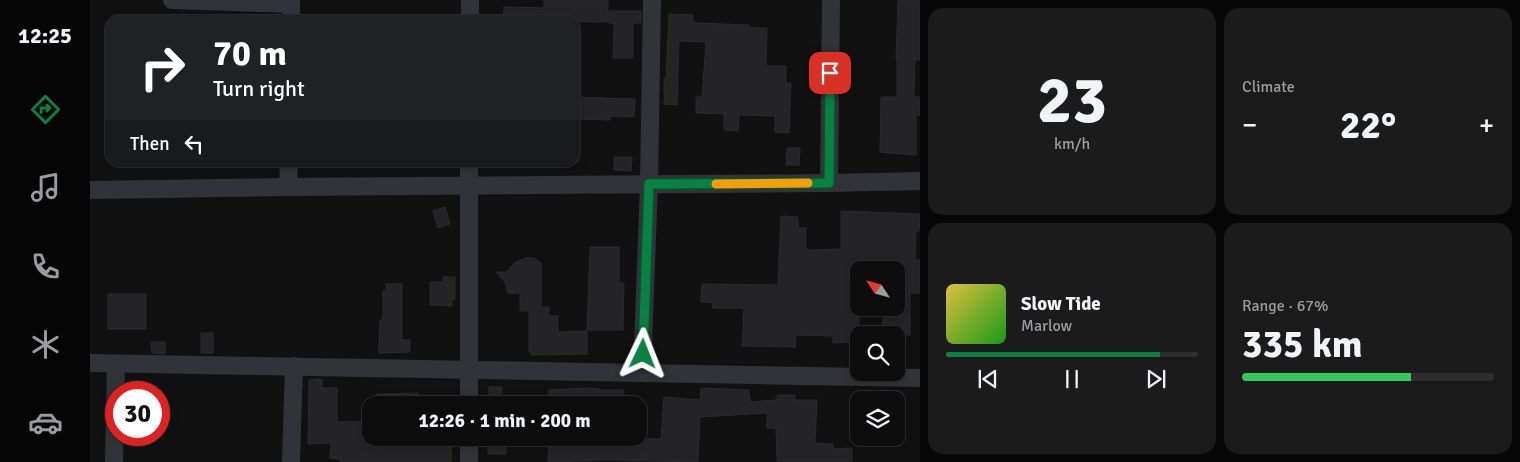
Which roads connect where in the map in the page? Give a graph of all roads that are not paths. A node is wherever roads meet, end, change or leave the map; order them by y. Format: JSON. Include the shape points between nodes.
{"nodes":[{"id":1,"x":172,"y":0,"type":"edge"},
{"id":2,"x":470,"y":0,"type":"edge"},
{"id":3,"x":652,"y":0,"type":"edge"},
{"id":4,"x":831,"y":0,"type":"edge"},
{"id":5,"x":291,"y":8,"type":"edge"},
{"id":6,"x":470,"y":15,"type":"edge"},
{"id":7,"x":289,"y":167,"type":"edge"},
{"id":8,"x":469,"y":167,"type":"edge"},
{"id":9,"x":920,"y":180,"type":"edge"},
{"id":10,"x":829,"y":183,"type":"junction"},
{"id":11,"x":649,"y":184,"type":"junction"},
{"id":12,"x":288,"y":187,"type":"junction"},
{"id":13,"x":469,"y":187,"type":"junction"},
{"id":14,"x":90,"y":190,"type":"edge"},
{"id":15,"x":90,"y":363,"type":"edge"},
{"id":16,"x":116,"y":364,"type":"junction"},
{"id":17,"x":294,"y":366,"type":"junction"},
{"id":18,"x":469,"y":371,"type":"junction"},
{"id":19,"x":642,"y":373,"type":"junction"},
{"id":20,"x":920,"y":378,"type":"edge"},
{"id":21,"x":469,"y":396,"type":"edge"},
{"id":22,"x":469,"y":446,"type":"edge"},
{"id":23,"x":114,"y":462,"type":"edge"},
{"id":24,"x":291,"y":462,"type":"edge"},
{"id":25,"x":469,"y":462,"type":"edge"}],
"edges":[{"from":1,"to":5,"type":"street"},
{"from":2,"to":6,"type":"street"},
{"from":3,"to":11,"type":"street"},
{"from":4,"to":10,"type":"street"},
{"from":7,"to":12,"type":"street"},
{"from":8,"to":13,"type":"street"},
{"from":9,"to":10,"type":"street"},
{"from":10,"to":11,"type":"street"},
{"from":11,"to":13,"type":"street"},
{"from":11,"to":19,"type":"street"},
{"from":12,"to":13,"type":"street"},
{"from":12,"to":14,"type":"street"},
{"from":13,"to":18,"type":"street"},
{"from":15,"to":16,"type":"street"},
{"from":16,"to":17,"type":"street"},
{"from":16,"to":23,"type":"street"},
{"from":17,"to":18,"type":"street"},
{"from":17,"to":24,"type":"street"},
{"from":18,"to":19,"type":"street"},
{"from":18,"to":21,"type":"street"},
{"from":19,"to":20,"type":"street"},
{"from":22,"to":25,"type":"street"}]}
